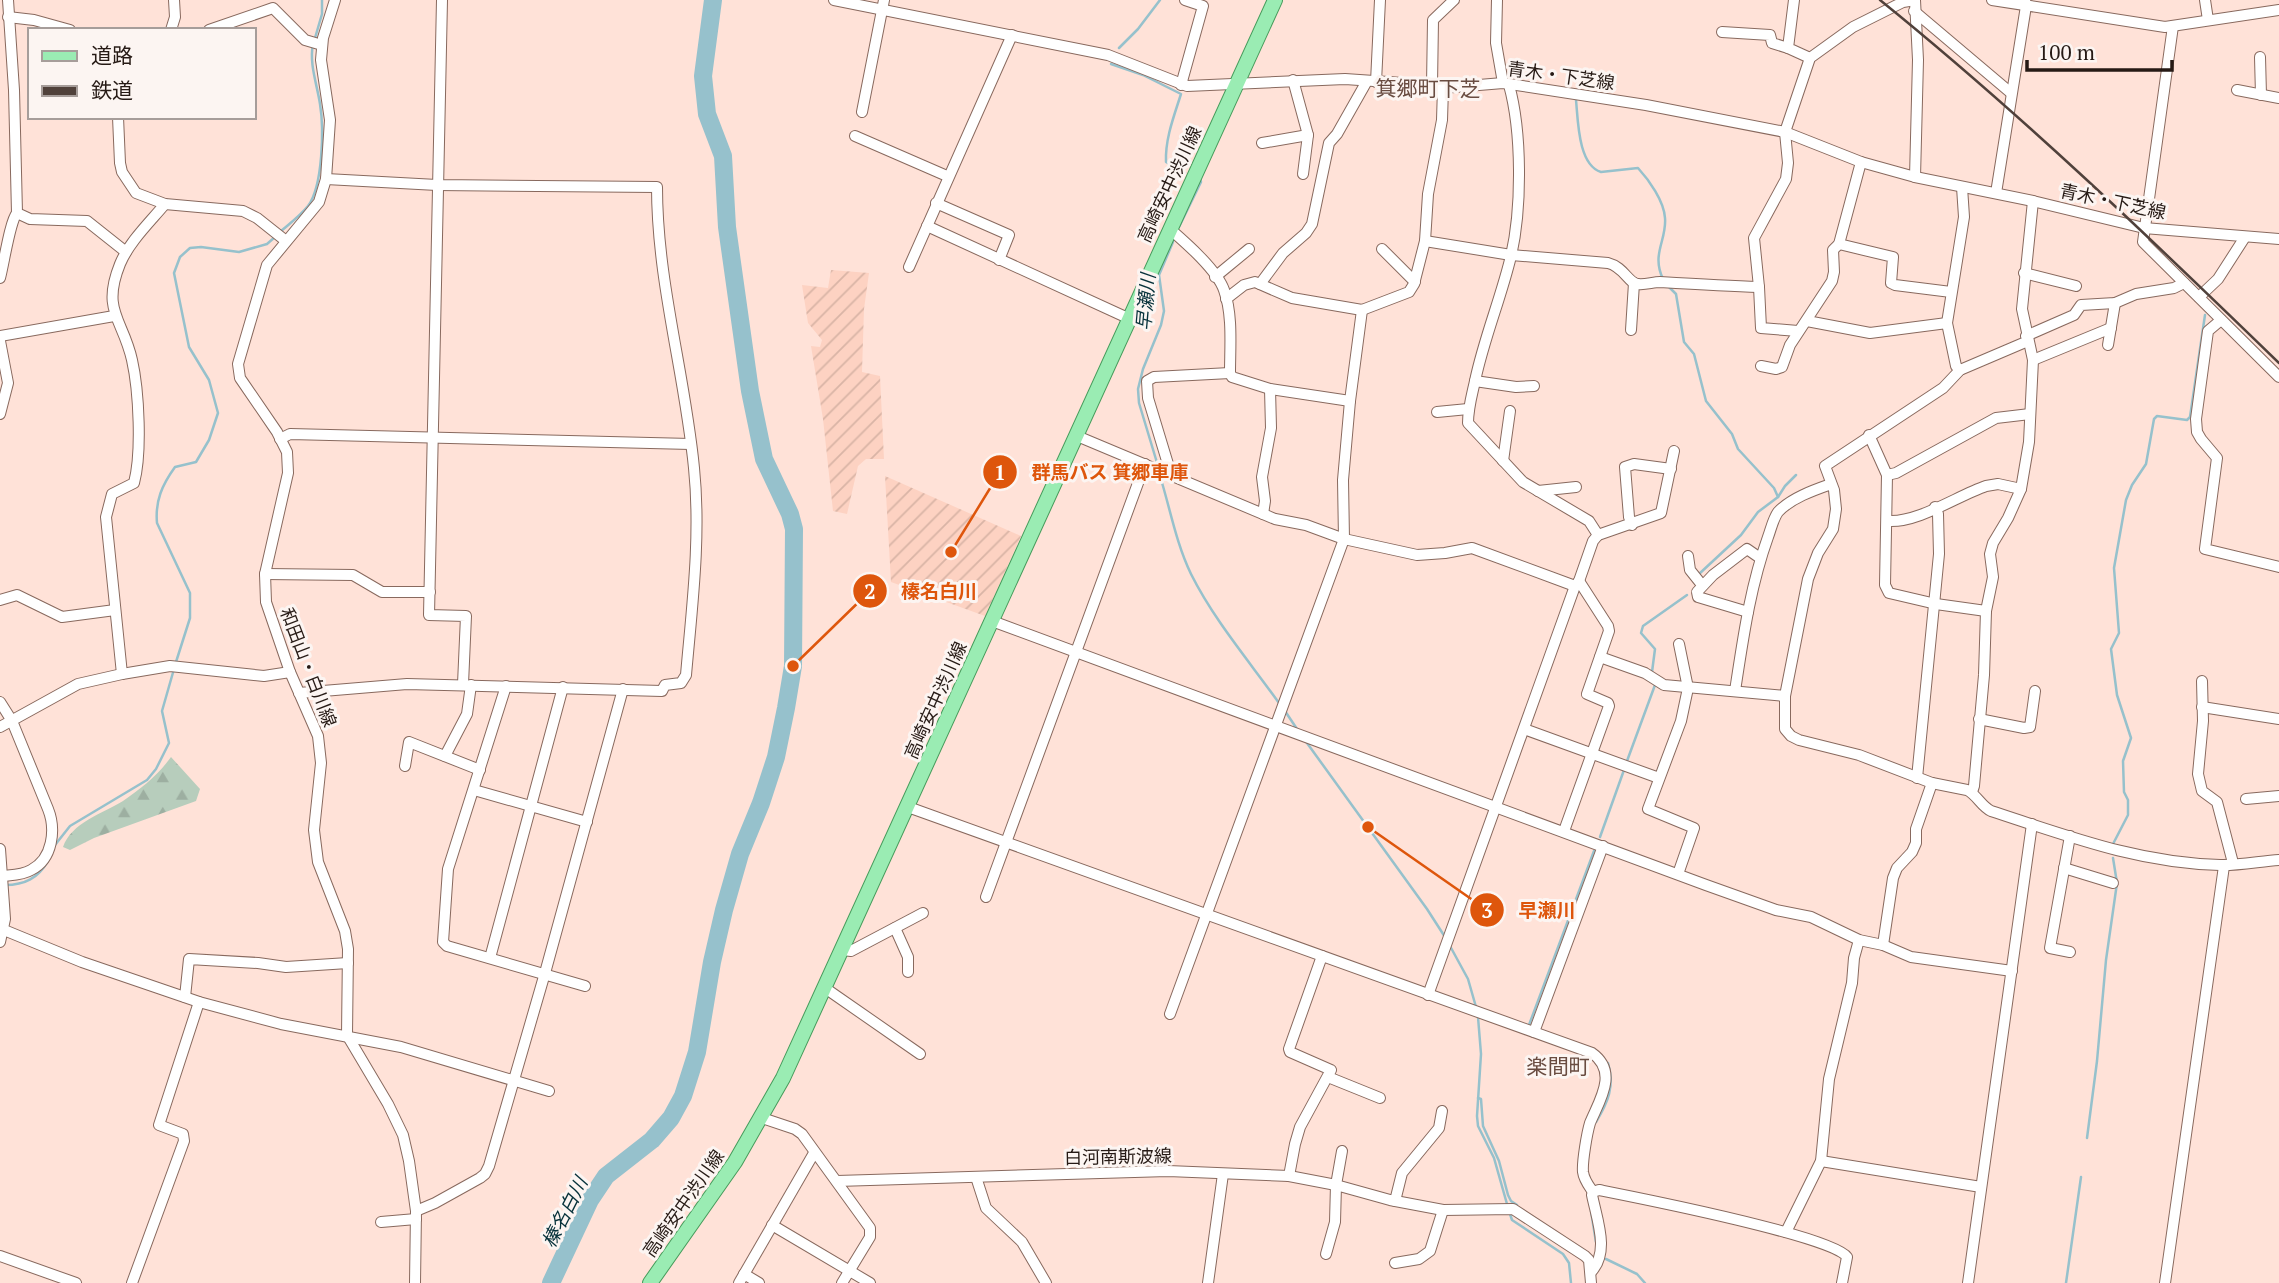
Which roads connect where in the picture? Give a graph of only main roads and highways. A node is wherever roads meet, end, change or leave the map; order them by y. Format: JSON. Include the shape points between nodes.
{"nodes":[{"id":1,"x":1275,"y":0,"type":"edge"},
{"id":2,"x":650,"y":1283,"type":"edge"}],
"edges":[{"from":1,"to":2,"type":"main road","name":"高崎安中渋川線","via":[[843,950],[762,1118]]}]}
